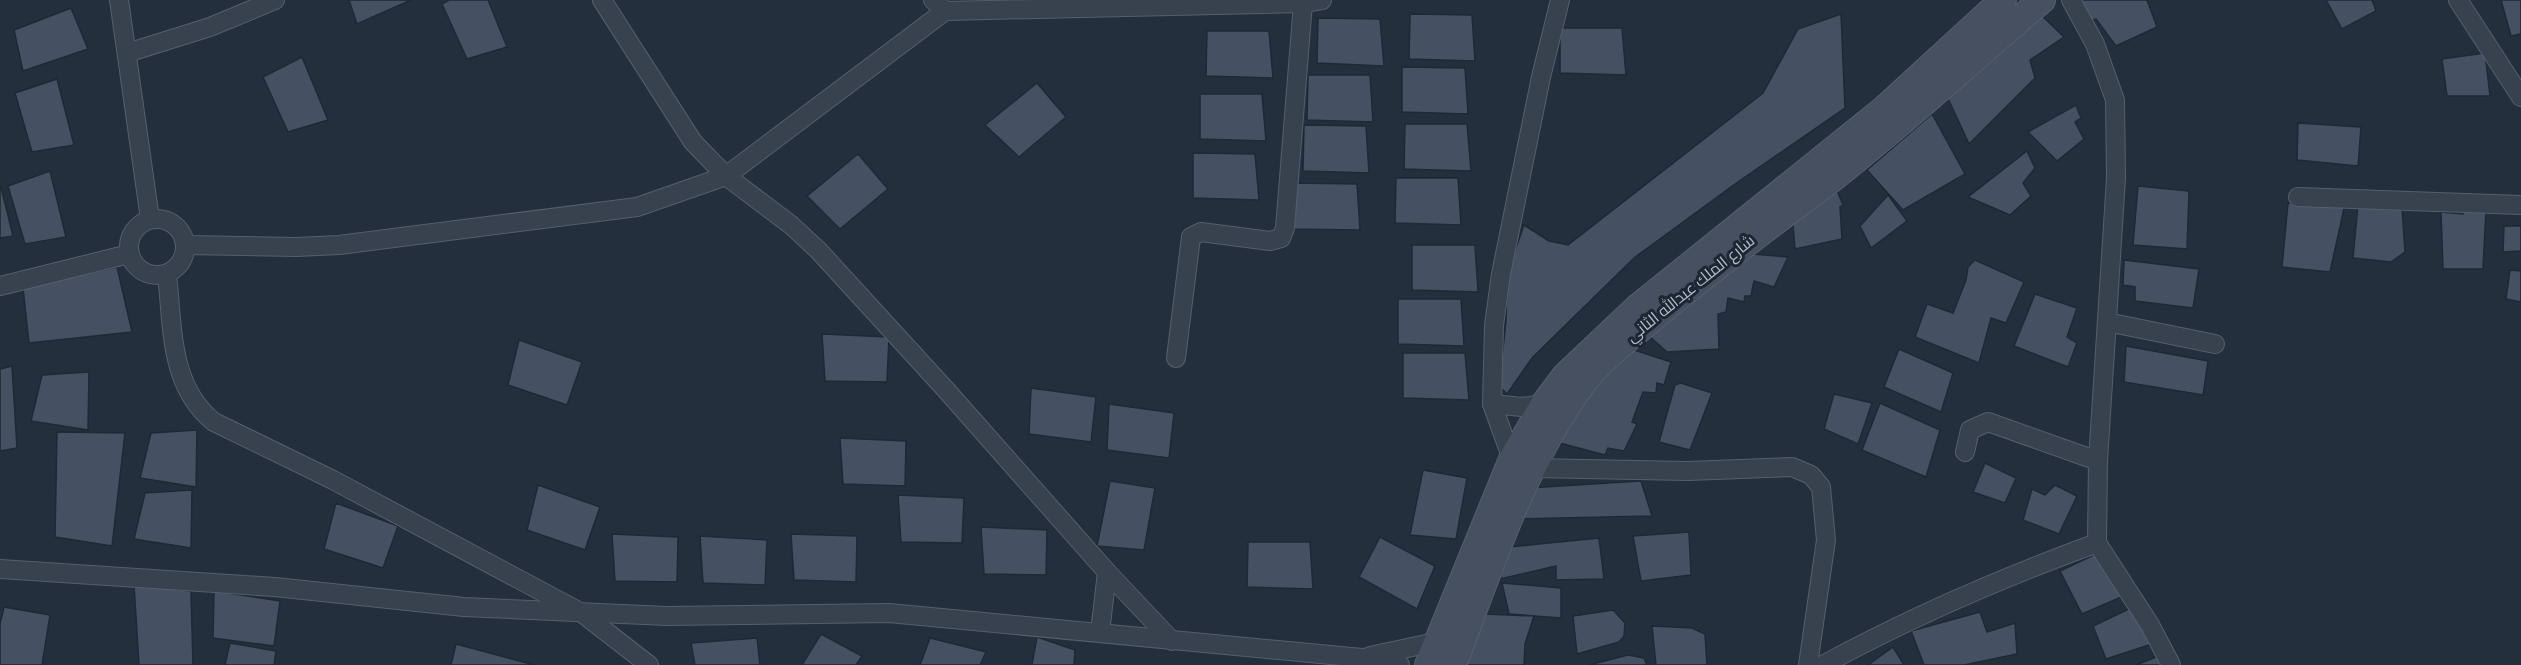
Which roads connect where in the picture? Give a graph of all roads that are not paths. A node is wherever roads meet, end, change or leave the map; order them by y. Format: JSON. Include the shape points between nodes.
{"nodes":[{"id":1,"x":118,"y":0,"type":"edge"},
{"id":2,"x":275,"y":0,"type":"edge"},
{"id":3,"x":602,"y":0,"type":"edge"},
{"id":4,"x":1322,"y":0,"type":"edge"},
{"id":5,"x":1560,"y":0,"type":"edge"},
{"id":6,"x":2003,"y":0,"type":"edge"},
{"id":7,"x":2042,"y":0,"type":"edge"},
{"id":8,"x":2071,"y":0,"type":"edge"},
{"id":9,"x":2458,"y":0,"type":"edge"},
{"id":10,"x":1303,"y":3,"type":"junction"},
{"id":11,"x":939,"y":6,"type":"edge"},
{"id":12,"x":127,"y":53,"type":"junction"},
{"id":13,"x":2521,"y":97,"type":"edge"},
{"id":14,"x":726,"y":176,"type":"junction"},
{"id":15,"x":2298,"y":197,"type":"dead end"},
{"id":16,"x":2521,"y":205,"type":"edge"},
{"id":17,"x":150,"y":219,"type":"junction"},
{"id":18,"x":186,"y":244,"type":"junction"},
{"id":19,"x":129,"y":254,"type":"junction"},
{"id":20,"x":167,"y":274,"type":"junction"},
{"id":21,"x":0,"y":286,"type":"edge"},
{"id":22,"x":2107,"y":322,"type":"junction"},
{"id":23,"x":2215,"y":344,"type":"dead end"},
{"id":24,"x":1176,"y":358,"type":"dead end"},
{"id":25,"x":1492,"y":404,"type":"junction"},
{"id":26,"x":1544,"y":404,"type":"junction"},
{"id":27,"x":1965,"y":452,"type":"dead end"},
{"id":28,"x":2098,"y":461,"type":"junction"},
{"id":29,"x":1522,"y":464,"type":"junction"},
{"id":30,"x":2097,"y":543,"type":"junction"},
{"id":31,"x":0,"y":569,"type":"edge"},
{"id":32,"x":1107,"y":572,"type":"junction"},
{"id":33,"x":582,"y":613,"type":"junction"},
{"id":34,"x":1100,"y":633,"type":"junction"},
{"id":35,"x":1437,"y":640,"type":"junction"},
{"id":36,"x":1463,"y":640,"type":"junction"},
{"id":37,"x":1172,"y":641,"type":"junction"},
{"id":38,"x":1362,"y":658,"type":"junction"},
{"id":39,"x":649,"y":665,"type":"edge"},
{"id":40,"x":1400,"y":665,"type":"edge"},
{"id":41,"x":1428,"y":665,"type":"edge"},
{"id":42,"x":1453,"y":665,"type":"edge"},
{"id":43,"x":1808,"y":665,"type":"edge"},
{"id":44,"x":1823,"y":665,"type":"edge"},
{"id":45,"x":2171,"y":665,"type":"edge"}],
"edges":[{"from":1,"to":12,"type":"street"},
{"from":2,"to":12,"type":"street","via":[[210,27]]},
{"from":3,"to":14,"type":"street","via":[[693,142]]},
{"from":4,"to":10,"type":"street"},
{"from":5,"to":25,"type":"street","via":[[1501,274],[1494,325]]},
{"from":6,"to":26,"type":"main road","name":"شارع الملك عبدالله الثاني","via":[[1883,110],[1638,307],[1573,368]]},
{"from":7,"to":29,"type":"main road","name":"شارع الملك عبدالله الثاني","via":[[1894,129],[1619,346],[1581,386]]},
{"from":8,"to":22,"type":"street","via":[[2095,44],[2115,100],[2116,178]]},
{"from":9,"to":13,"type":"street"},
{"from":10,"to":11,"type":"street"},
{"from":10,"to":24,"type":"street","via":[[1285,228],[1281,238],[1270,241],[1201,232],[1191,237]]},
{"from":11,"to":14,"type":"street"},
{"from":12,"to":17,"type":"street"},
{"from":14,"to":18,"type":"street","via":[[637,207],[421,237],[296,247]]},
{"from":14,"to":32,"type":"street","via":[[818,250]]},
{"from":15,"to":16,"type":"street"},
{"from":17,"to":18,"type":"street","via":[[171,222]]},
{"from":17,"to":19,"type":"street","via":[[131,236]]},
{"from":18,"to":20,"type":"street","via":[[182,263]]},
{"from":19,"to":20,"type":"street","via":[[140,270]]},
{"from":19,"to":21,"type":"street"},
{"from":20,"to":33,"type":"street","via":[[178,366],[199,410],[214,422],[333,480]]},
{"from":22,"to":23,"type":"street"},
{"from":22,"to":28,"type":"street"},
{"from":25,"to":26,"type":"street"},
{"from":25,"to":29,"type":"street"},
{"from":26,"to":29,"type":"main road","name":"شارع الملك عبدالله الثاني"},
{"from":27,"to":28,"type":"street","via":[[1970,430],[1988,422]]},
{"from":28,"to":30,"type":"street"},
{"from":29,"to":35,"type":"main road","name":"شارع الملك عبدالله الثاني"},
{"from":29,"to":36,"type":"main road","name":"شارع الملك عبدالله الثاني","via":[[1515,503]]},
{"from":29,"to":43,"type":"street","via":[[1688,471],[1792,467],[1811,475],[1821,487],[1826,540]]},
{"from":30,"to":44,"type":"street","via":[[1950,603]]},
{"from":30,"to":45,"type":"street"},
{"from":31,"to":33,"type":"street"},
{"from":32,"to":34,"type":"street"},
{"from":32,"to":37,"type":"street"},
{"from":33,"to":34,"type":"street","via":[[889,613]]},
{"from":33,"to":39,"type":"street"},
{"from":34,"to":37,"type":"street"},
{"from":35,"to":36,"type":"street"},
{"from":35,"to":38,"type":"street"},
{"from":35,"to":41,"type":"main road","name":"شارع الملك عبدالله الثاني"},
{"from":36,"to":42,"type":"main road","name":"شارع الملك عبدالله الثاني"},
{"from":37,"to":38,"type":"street"},
{"from":38,"to":40,"type":"street"}]}
